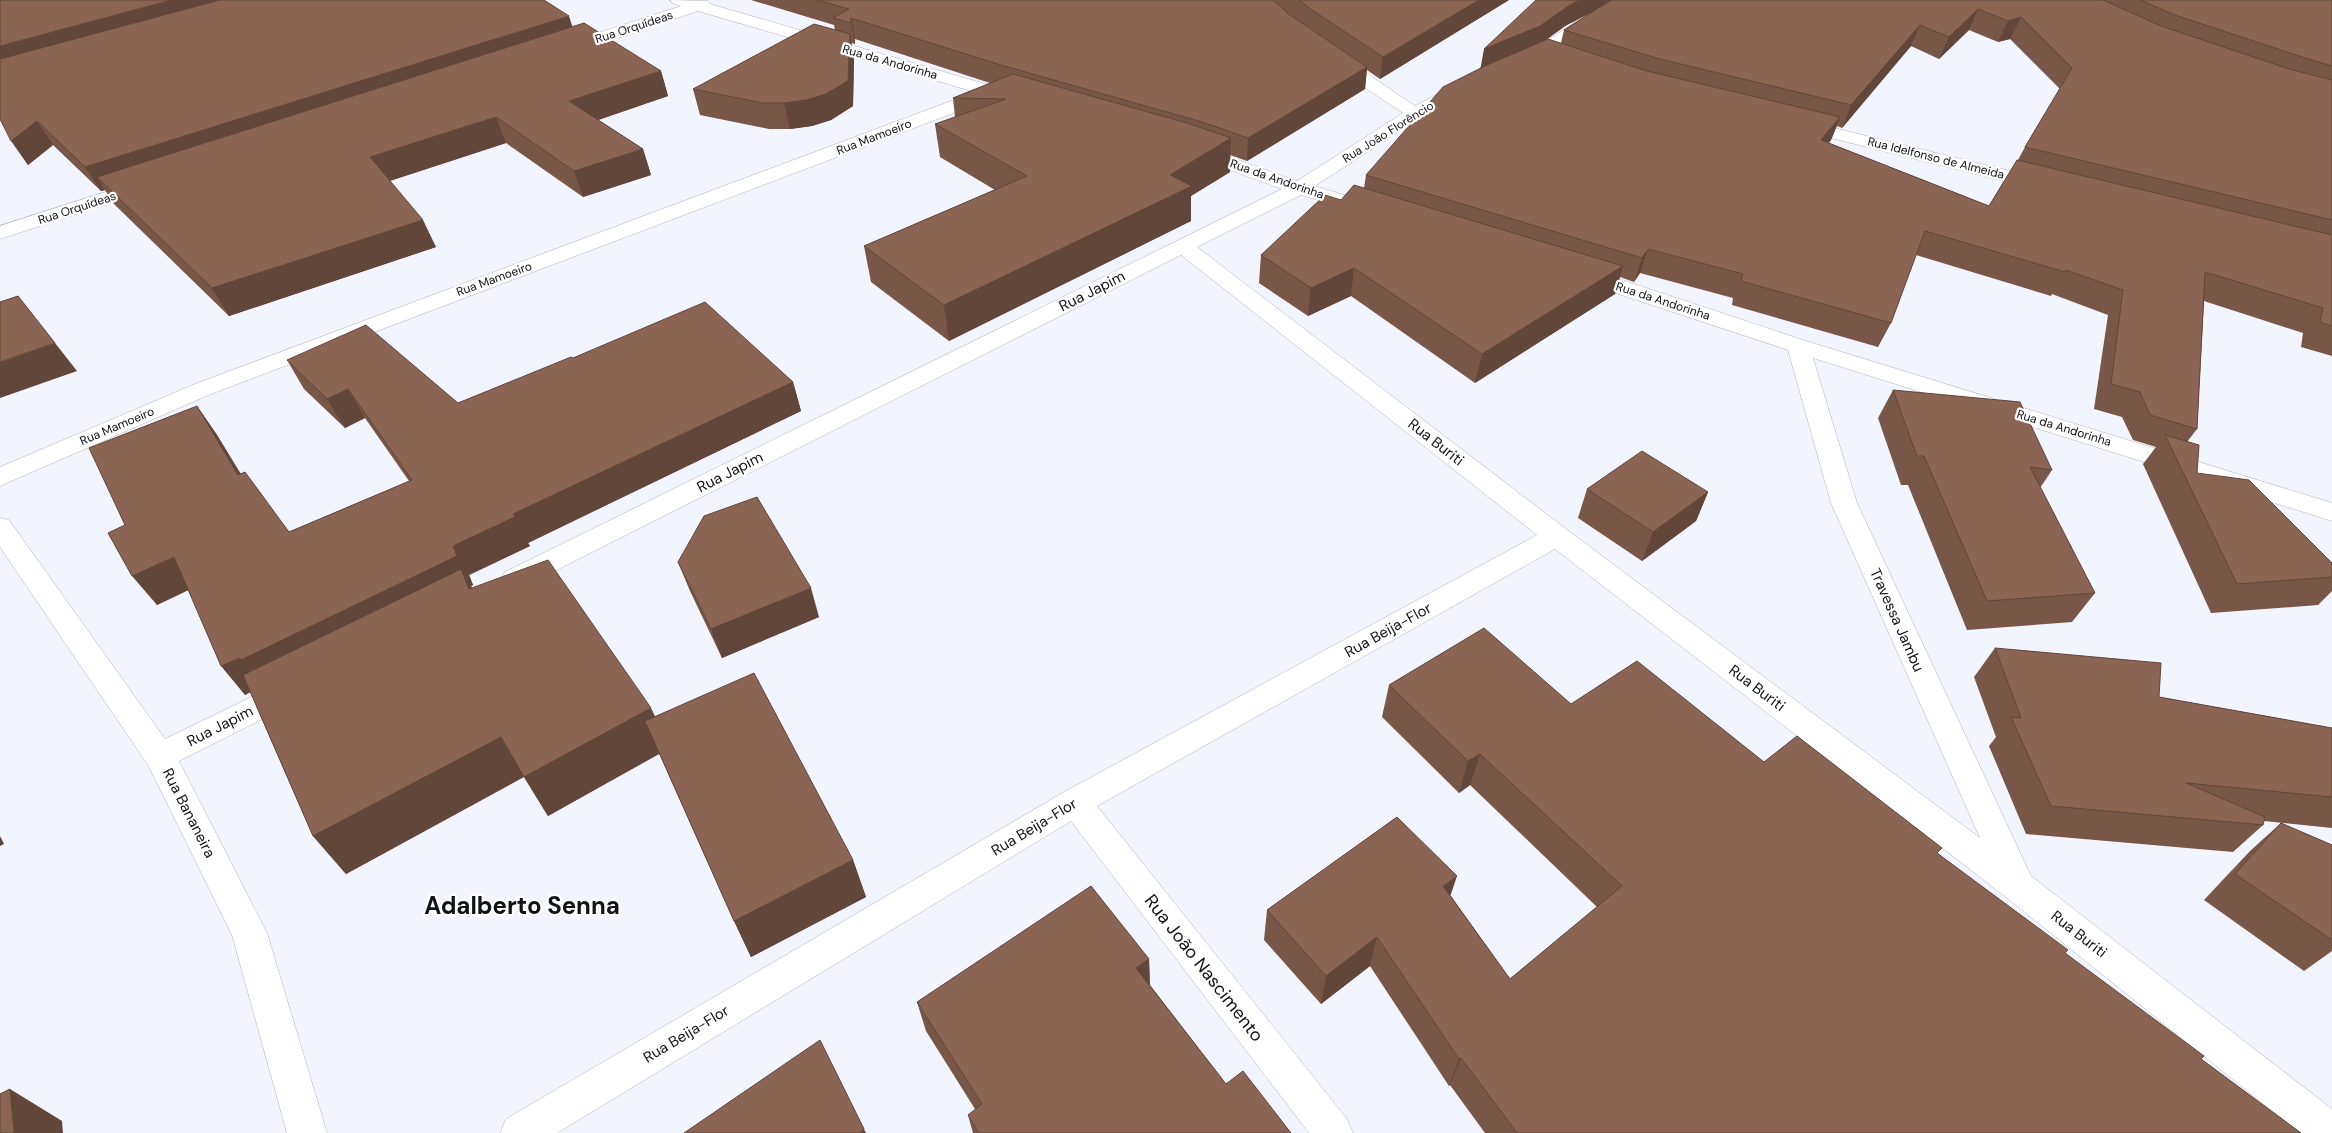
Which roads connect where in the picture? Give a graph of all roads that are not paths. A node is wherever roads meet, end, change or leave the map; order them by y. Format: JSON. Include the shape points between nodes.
{"nodes":[{"id":1,"x":678,"y":0,"type":"edge"},
{"id":2,"x":1639,"y":0,"type":"edge"},
{"id":3,"x":705,"y":3,"type":"edge"},
{"id":4,"x":1319,"y":48,"type":"edge"},
{"id":5,"x":555,"y":52,"type":"edge"},
{"id":6,"x":1510,"y":68,"type":"edge"},
{"id":7,"x":1476,"y":81,"type":"edge"},
{"id":8,"x":993,"y":92,"type":"junction"},
{"id":9,"x":1029,"y":102,"type":"edge"},
{"id":10,"x":1415,"y":113,"type":"junction"},
{"id":11,"x":1780,"y":120,"type":"edge"},
{"id":12,"x":1176,"y":145,"type":"edge"},
{"id":13,"x":160,"y":181,"type":"edge"},
{"id":14,"x":1299,"y":188,"type":"junction"},
{"id":15,"x":2058,"y":188,"type":"edge"},
{"id":16,"x":1384,"y":213,"type":"edge"},
{"id":17,"x":0,"y":233,"type":"edge"},
{"id":18,"x":1182,"y":246,"type":"junction"},
{"id":19,"x":1561,"y":267,"type":"edge"},
{"id":20,"x":1798,"y":346,"type":"junction"},
{"id":21,"x":0,"y":477,"type":"edge"},
{"id":22,"x":2332,"y":512,"type":"edge"},
{"id":23,"x":0,"y":527,"type":"edge"},
{"id":24,"x":1557,"y":536,"type":"junction"},
{"id":25,"x":498,"y":587,"type":"edge"},
{"id":26,"x":311,"y":680,"type":"edge"},
{"id":27,"x":160,"y":756,"type":"junction"},
{"id":28,"x":1075,"y":802,"type":"junction"},
{"id":29,"x":2019,"y":887,"type":"junction"},
{"id":30,"x":307,"y":1133,"type":"edge"},
{"id":31,"x":520,"y":1133,"type":"edge"},
{"id":32,"x":1333,"y":1133,"type":"edge"},
{"id":33,"x":2331,"y":1133,"type":"edge"}],
"edges":[{"from":1,"to":3,"type":"street","name":"Rua da Andorinha"},
{"from":2,"to":6,"type":"street","via":[[1622,5],[1572,31],[1551,56]]},
{"from":3,"to":5,"type":"street","name":"Rua Orquídeas"},
{"from":3,"to":8,"type":"street","name":"Rua da Andorinha"},
{"from":4,"to":10,"type":"street"},
{"from":7,"to":10,"type":"street","name":"Rua João Florêncio"},
{"from":8,"to":9,"type":"street","name":"Rua da Andorinha"},
{"from":8,"to":21,"type":"street","name":"Rua Mamoeiro","via":[[212,386]]},
{"from":10,"to":14,"type":"street","name":"Rua João Florêncio"},
{"from":11,"to":15,"type":"street","name":"Rua Idelfonso de Almeida"},
{"from":12,"to":14,"type":"street","name":"Rua da Andorinha"},
{"from":13,"to":17,"type":"street","name":"Rua Orquídeas"},
{"from":14,"to":16,"type":"street","name":"Rua da Andorinha"},
{"from":14,"to":18,"type":"street","name":"Rua Japim"},
{"from":18,"to":24,"type":"street","name":"Rua Buriti"},
{"from":18,"to":25,"type":"street","name":"Rua Japim"},
{"from":19,"to":20,"type":"street","name":"Rua da Andorinha"},
{"from":20,"to":22,"type":"street","name":"Rua da Andorinha"},
{"from":20,"to":29,"type":"street","name":"Travessa Jambu","via":[[1844,504]]},
{"from":23,"to":27,"type":"street","name":"Rua Bananeira"},
{"from":24,"to":28,"type":"street","name":"Rua Beija-Flor"},
{"from":24,"to":29,"type":"street","name":"Rua Buriti"},
{"from":26,"to":27,"type":"street","name":"Rua Japim"},
{"from":27,"to":30,"type":"street","name":"Rua Bananeira","via":[[249,933]]},
{"from":28,"to":31,"type":"street","name":"Rua Beija-Flor"},
{"from":28,"to":32,"type":"street","name":"Rua João Nascimento"},
{"from":29,"to":33,"type":"street","name":"Rua Buriti"}]}
